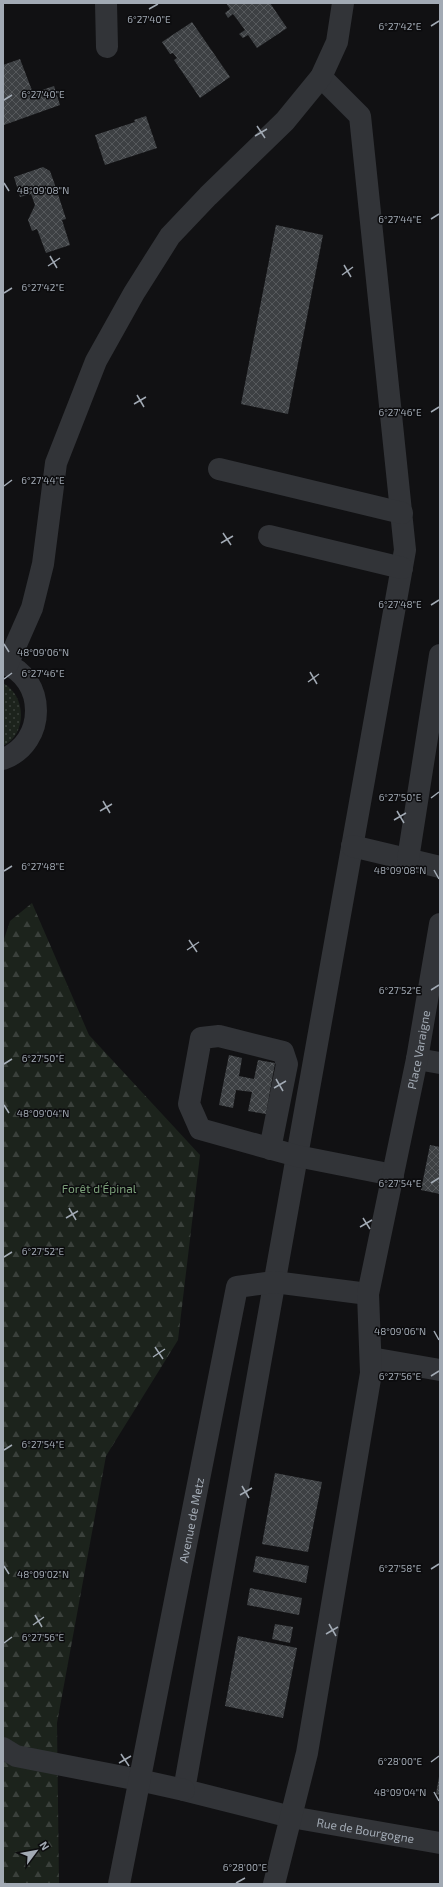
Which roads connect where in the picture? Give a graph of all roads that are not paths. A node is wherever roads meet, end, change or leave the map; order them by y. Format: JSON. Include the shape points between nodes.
{"nodes":[{"id":1,"x":106,"y":3,"type":"edge"},
{"id":2,"x":343,"y":3,"type":"edge"},
{"id":3,"x":107,"y":47,"type":"dead end"},
{"id":4,"x":321,"y":77,"type":"junction"},
{"id":5,"x":219,"y":469,"type":"dead end"},
{"id":6,"x":402,"y":513,"type":"junction"},
{"id":7,"x":269,"y":536,"type":"dead end"},
{"id":8,"x":402,"y":568,"type":"junction"},
{"id":9,"x":440,"y":655,"type":"edge"},
{"id":10,"x":5,"y":664,"type":"edge"},
{"id":11,"x":3,"y":759,"type":"edge"},
{"id":12,"x":352,"y":846,"type":"junction"},
{"id":13,"x":408,"y":859,"type":"junction"},
{"id":14,"x":440,"y":867,"type":"edge"},
{"id":15,"x":440,"y":924,"type":"edge"},
{"id":16,"x":417,"y":1059,"type":"junction"},
{"id":17,"x":440,"y":1063,"type":"edge"},
{"id":18,"x":270,"y":1149,"type":"junction"},
{"id":19,"x":297,"y":1156,"type":"junction"},
{"id":20,"x":393,"y":1176,"type":"junction"},
{"id":21,"x":274,"y":1282,"type":"junction"},
{"id":22,"x":368,"y":1294,"type":"junction"},
{"id":23,"x":371,"y":1358,"type":"junction"},
{"id":24,"x":440,"y":1370,"type":"edge"},
{"id":25,"x":3,"y":1748,"type":"edge"},
{"id":26,"x":139,"y":1780,"type":"junction"},
{"id":27,"x":184,"y":1790,"type":"junction"},
{"id":28,"x":291,"y":1817,"type":"junction"},
{"id":29,"x":440,"y":1843,"type":"edge"},
{"id":30,"x":119,"y":1884,"type":"edge"},
{"id":31,"x":274,"y":1884,"type":"edge"}],
"edges":[{"from":1,"to":3,"type":"street"},
{"from":2,"to":4,"type":"street","via":[[337,42]]},
{"from":4,"to":6,"type":"street","via":[[360,116]]},
{"from":4,"to":10,"type":"street","via":[[285,122],[170,236],[96,361],[56,463],[43,564],[32,608]]},
{"from":5,"to":6,"type":"street"},
{"from":6,"to":8,"type":"street","via":[[406,550]]},
{"from":7,"to":8,"type":"street"},
{"from":8,"to":12,"type":"street"},
{"from":9,"to":13,"type":"street"},
{"from":10,"to":11,"type":"street","via":[[23,676],[35,696],[37,714],[32,735],[22,748]]},
{"from":12,"to":13,"type":"street"},
{"from":12,"to":19,"type":"street"},
{"from":13,"to":14,"type":"street"},
{"from":15,"to":16,"type":"street","name":"Place Varaigne"},
{"from":16,"to":17,"type":"street"},
{"from":16,"to":20,"type":"street","name":"Place Varaigne"},
{"from":18,"to":18,"type":"street","via":[[200,1129],[189,1104],[201,1038],[219,1036],[283,1052],[287,1064]]},
{"from":18,"to":19,"type":"street"},
{"from":19,"to":20,"type":"street"},
{"from":19,"to":21,"type":"street"},
{"from":20,"to":22,"type":"street"},
{"from":21,"to":22,"type":"street","name":"Avenue de Metz"},
{"from":21,"to":26,"type":"street","name":"Avenue de Metz","via":[[237,1287]]},
{"from":21,"to":27,"type":"street"},
{"from":22,"to":23,"type":"street"},
{"from":23,"to":24,"type":"street"},
{"from":23,"to":28,"type":"street","via":[[371,1373],[307,1753]]},
{"from":25,"to":26,"type":"street","name":"Rue de Bourgogne","via":[[16,1756]]},
{"from":26,"to":27,"type":"street","name":"Rue de Bourgogne"},
{"from":26,"to":30,"type":"street","name":"Avenue de Metz"},
{"from":27,"to":28,"type":"street","name":"Rue de Bourgogne"},
{"from":28,"to":29,"type":"street","name":"Rue de Bourgogne"},
{"from":28,"to":31,"type":"street"}]}
